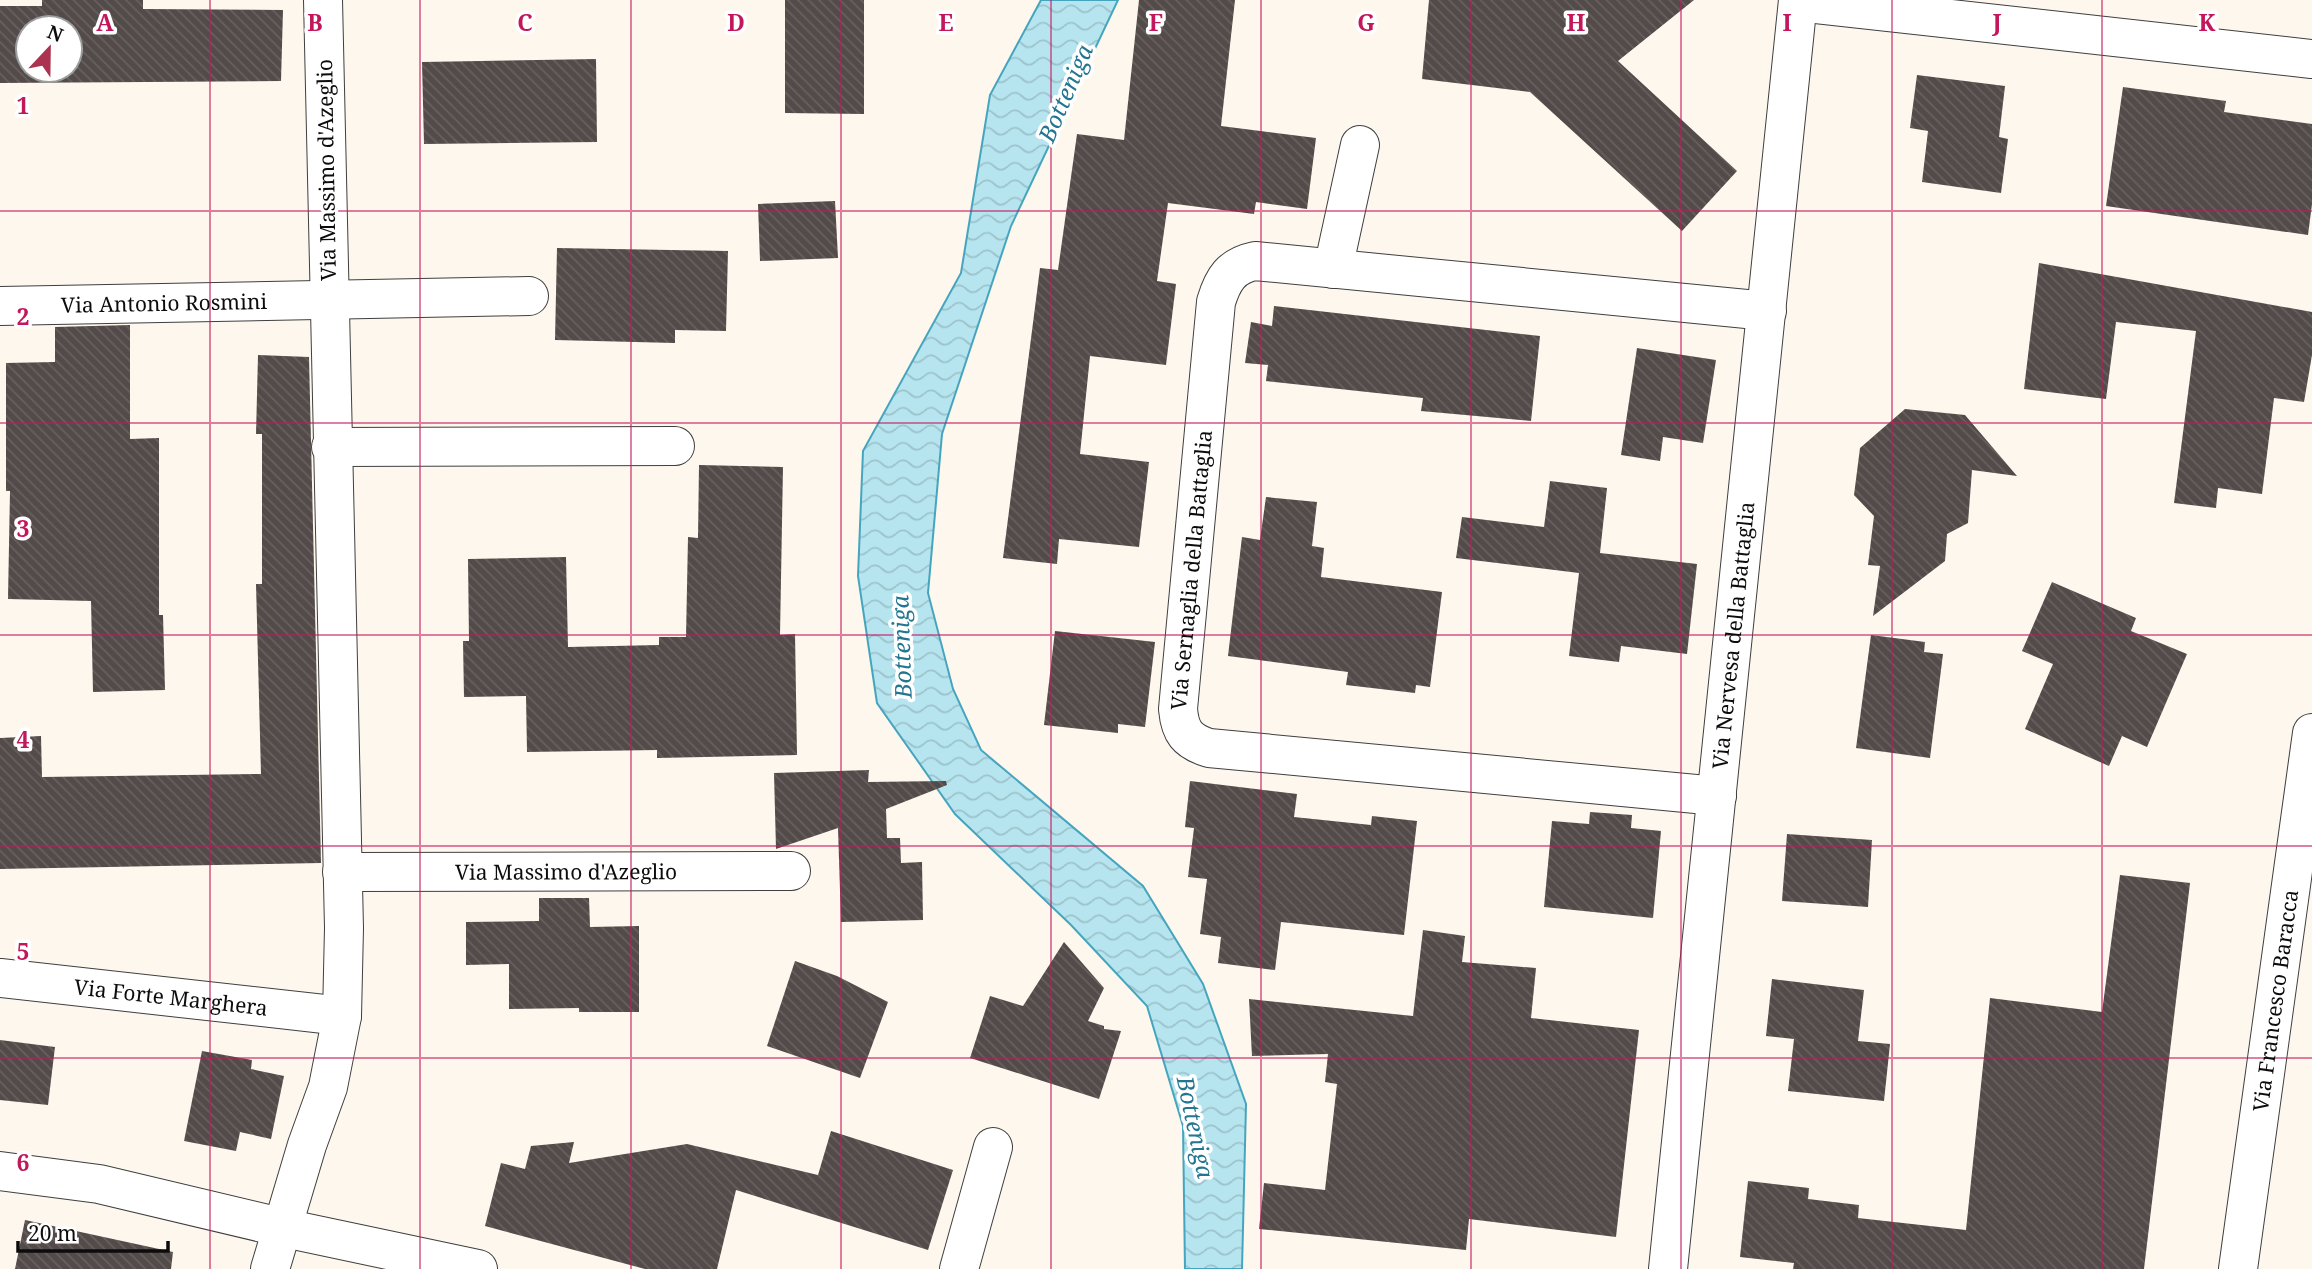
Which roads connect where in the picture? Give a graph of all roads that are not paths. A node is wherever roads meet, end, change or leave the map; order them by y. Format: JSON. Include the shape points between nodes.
{"nodes":[{"id":1,"x":323,"y":0,"type":"edge"},
{"id":2,"x":1798,"y":1,"type":"edge"},
{"id":3,"x":2312,"y":59,"type":"edge"},
{"id":4,"x":1360,"y":145,"type":"dead end"},
{"id":5,"x":1333,"y":269,"type":"junction"},
{"id":6,"x":529,"y":296,"type":"dead end"},
{"id":7,"x":328,"y":298,"type":"junction"},
{"id":8,"x":0,"y":306,"type":"edge"},
{"id":9,"x":1767,"y":311,"type":"junction"},
{"id":10,"x":675,"y":446,"type":"dead end"},
{"id":11,"x":331,"y":447,"type":"junction"},
{"id":12,"x":2312,"y":733,"type":"edge"},
{"id":13,"x":1717,"y":796,"type":"junction"},
{"id":14,"x":2305,"y":836,"type":"edge"},
{"id":15,"x":791,"y":871,"type":"dead end"},
{"id":16,"x":342,"y":872,"type":"junction"},
{"id":17,"x":0,"y":978,"type":"edge"},
{"id":18,"x":342,"y":1016,"type":"junction"},
{"id":19,"x":993,"y":1147,"type":"dead end"},
{"id":20,"x":0,"y":1171,"type":"edge"},
{"id":21,"x":284,"y":1228,"type":"junction"},
{"id":22,"x":270,"y":1269,"type":"edge"},
{"id":23,"x":478,"y":1269,"type":"edge"},
{"id":24,"x":959,"y":1269,"type":"edge"},
{"id":25,"x":1668,"y":1269,"type":"edge"},
{"id":26,"x":2238,"y":1269,"type":"edge"}],
"edges":[{"from":1,"to":7,"type":"street","name":"Via Massimo d'Azeglio"},
{"from":2,"to":3,"type":"street"},
{"from":2,"to":9,"type":"street","name":"Via Nervesa della Battaglia"},
{"from":4,"to":5,"type":"street"},
{"from":5,"to":9,"type":"street","name":"Via Sernaglia della Battaglia"},
{"from":5,"to":13,"type":"street","name":"Via Sernaglia della Battaglia","via":[[1255,261],[1240,264],[1221,286],[1178,709],[1185,736],[1209,748]]},
{"from":6,"to":7,"type":"street","name":"Via Massimo d'Azeglio"},
{"from":7,"to":8,"type":"street","name":"Via Antonio Rosmini"},
{"from":7,"to":11,"type":"street","name":"Via Massimo d'Azeglio"},
{"from":9,"to":13,"type":"street","name":"Via Nervesa della Battaglia"},
{"from":10,"to":11,"type":"street"},
{"from":11,"to":16,"type":"street","name":"Via Massimo d'Azeglio"},
{"from":12,"to":14,"type":"street","name":"Via Francesco Baracca"},
{"from":13,"to":25,"type":"street","name":"Via Nervesa della Battaglia"},
{"from":14,"to":26,"type":"street","name":"Via Francesco Baracca"},
{"from":15,"to":16,"type":"street","name":"Via Massimo d'Azeglio"},
{"from":16,"to":18,"type":"street","name":"Via Massimo d'Azeglio"},
{"from":17,"to":18,"type":"street","name":"Via Forte Marghera"},
{"from":18,"to":21,"type":"street","name":"Via Massimo d'Azeglio","via":[[328,1087]]},
{"from":19,"to":24,"type":"street"},
{"from":20,"to":21,"type":"street","via":[[99,1184]]},
{"from":21,"to":22,"type":"street","name":"Via Massimo d'Azeglio"},
{"from":21,"to":23,"type":"street"}]}
